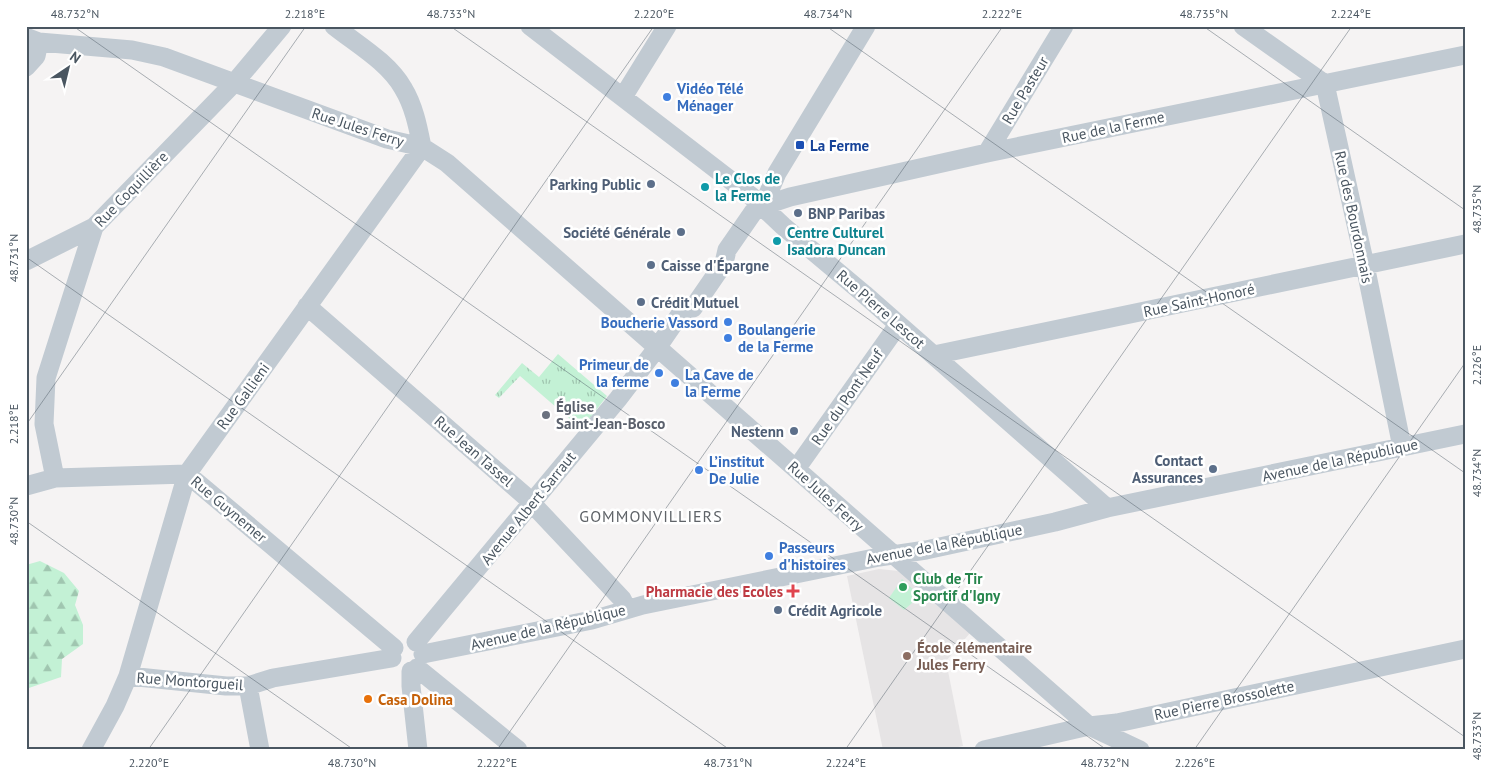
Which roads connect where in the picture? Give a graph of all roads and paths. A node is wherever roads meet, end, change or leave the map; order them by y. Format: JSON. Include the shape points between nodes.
{"nodes":[{"id":1,"x":282,"y":26,"type":"edge"},
{"id":2,"x":334,"y":26,"type":"edge"},
{"id":3,"x":530,"y":26,"type":"edge"},
{"id":4,"x":667,"y":26,"type":"edge"},
{"id":5,"x":866,"y":26,"type":"edge"},
{"id":6,"x":1064,"y":26,"type":"edge"},
{"id":7,"x":1243,"y":26,"type":"edge"},
{"id":8,"x":32,"y":40,"type":"edge"},
{"id":9,"x":1465,"y":55,"type":"edge"},
{"id":10,"x":26,"y":67,"type":"edge"},
{"id":11,"x":235,"y":82,"type":"junction"},
{"id":12,"x":1324,"y":84,"type":"junction"},
{"id":13,"x":623,"y":97,"type":"junction"},
{"id":14,"x":422,"y":147,"type":"junction"},
{"id":15,"x":987,"y":153,"type":"junction"},
{"id":16,"x":763,"y":206,"type":"junction"},
{"id":17,"x":94,"y":227,"type":"junction"},
{"id":18,"x":1465,"y":244,"type":"edge"},
{"id":19,"x":26,"y":261,"type":"edge"},
{"id":20,"x":1365,"y":265,"type":"junction"},
{"id":21,"x":307,"y":306,"type":"junction"},
{"id":22,"x":898,"y":325,"type":"junction"},
{"id":23,"x":657,"y":348,"type":"junction"},
{"id":24,"x":934,"y":355,"type":"junction"},
{"id":25,"x":1465,"y":434,"type":"edge"},
{"id":26,"x":1402,"y":448,"type":"junction"},
{"id":27,"x":796,"y":469,"type":"junction"},
{"id":28,"x":187,"y":474,"type":"junction"},
{"id":29,"x":55,"y":478,"type":"junction"},
{"id":30,"x":26,"y":486,"type":"edge"},
{"id":31,"x":532,"y":503,"type":"junction"},
{"id":32,"x":1107,"y":508,"type":"junction"},
{"id":33,"x":892,"y":554,"type":"junction"},
{"id":34,"x":627,"y":609,"type":"junction"},
{"id":35,"x":1465,"y":649,"type":"edge"},
{"id":36,"x":393,"y":653,"type":"junction"},
{"id":37,"x":417,"y":659,"type":"junction"},
{"id":38,"x":128,"y":676,"type":"junction"},
{"id":39,"x":248,"y":686,"type":"junction"},
{"id":40,"x":1090,"y":726,"type":"junction"},
{"id":41,"x":91,"y":750,"type":"edge"},
{"id":42,"x":260,"y":750,"type":"edge"},
{"id":43,"x":418,"y":750,"type":"edge"},
{"id":44,"x":518,"y":750,"type":"edge"},
{"id":45,"x":984,"y":750,"type":"edge"},
{"id":46,"x":1140,"y":750,"type":"edge"}],
"edges":[{"from":1,"to":11,"type":"street","name":"Rue Coquillière"},
{"from":2,"to":14,"type":"street","via":[[388,68],[403,88],[416,118]]},
{"from":3,"to":13,"type":"street","name":"Rue Pierre Lescot"},
{"from":4,"to":13,"type":"street"},
{"from":5,"to":16,"type":"street","via":[[777,173]]},
{"from":6,"to":15,"type":"street","name":"Rue Pasteur"},
{"from":7,"to":12,"type":"street"},
{"from":8,"to":10,"type":"street","via":[[36,56]]},
{"from":8,"to":11,"type":"street","name":"Rue Jules Ferry","via":[[132,50],[164,57]]},
{"from":9,"to":12,"type":"street","name":"Rue de la Ferme"},
{"from":11,"to":14,"type":"street","name":"Rue Jules Ferry","via":[[387,139]]},
{"from":11,"to":17,"type":"street","name":"Rue Coquillière"},
{"from":12,"to":15,"type":"street","name":"Rue de la Ferme"},
{"from":12,"to":20,"type":"street","name":"Rue des Bourdonnais"},
{"from":13,"to":16,"type":"street","name":"Rue Pierre Lescot"},
{"from":14,"to":21,"type":"street","name":"Rue Gallieni"},
{"from":14,"to":23,"type":"street","name":"Rue Jules Ferry","via":[[447,163],[632,331]]},
{"from":15,"to":16,"type":"street","name":"Rue de la Ferme","via":[[790,197]]},
{"from":16,"to":22,"type":"street","name":"Rue Pierre Lescot"},
{"from":16,"to":23,"type":"street","name":"Avenue Albert Sarraut","via":[[754,211],[727,250],[724,263],[694,308],[681,313]]},
{"from":17,"to":19,"type":"street"},
{"from":17,"to":29,"type":"street","name":"Rue Coquillière","via":[[46,378],[44,424]]},
{"from":18,"to":20,"type":"street","name":"Rue Saint-Honoré"},
{"from":20,"to":24,"type":"street","name":"Rue Saint-Honoré"},
{"from":20,"to":26,"type":"street","name":"Rue des Bourdonnais"},
{"from":21,"to":28,"type":"street","name":"Rue Gallieni"},
{"from":21,"to":31,"type":"street","name":"Rue Jean Tassel"},
{"from":22,"to":24,"type":"street","name":"Rue Pierre Lescot"},
{"from":22,"to":27,"type":"street","name":"Rue du Pont Neuf"},
{"from":23,"to":27,"type":"street","name":"Rue Jules Ferry"},
{"from":23,"to":31,"type":"street","name":"Avenue Albert Sarraut","via":[[614,396]]},
{"from":24,"to":32,"type":"street","name":"Rue Pierre Lescot"},
{"from":25,"to":26,"type":"street","name":"Avenue de la République"},
{"from":26,"to":32,"type":"street","name":"Avenue de la République"},
{"from":27,"to":33,"type":"street","name":"Rue Jules Ferry"},
{"from":28,"to":29,"type":"street","name":"Rue Guynemer"},
{"from":28,"to":36,"type":"street","name":"Rue Guynemer"},
{"from":28,"to":38,"type":"street","name":"Rue Gallieni"},
{"from":29,"to":30,"type":"street","name":"Rue Guynemer"},
{"from":31,"to":34,"type":"street","name":"Rue Jean Tassel","via":[[622,599]]},
{"from":31,"to":37,"type":"street","name":"Avenue Albert Sarraut"},
{"from":32,"to":33,"type":"street","name":"Avenue de la République","via":[[1048,524]]},
{"from":33,"to":34,"type":"street","name":"Avenue de la République"},
{"from":33,"to":40,"type":"street","name":"Rue Jules Ferry"},
{"from":34,"to":37,"type":"street","name":"Avenue de la République","via":[[592,620]]},
{"from":35,"to":40,"type":"street","name":"Rue Pierre Brossolette"},
{"from":36,"to":37,"type":"street","name":"Rue Guynemer","via":[[399,668]]},
{"from":36,"to":37,"type":"street","name":"Avenue de la République","via":[[398,643],[410,640]]},
{"from":36,"to":39,"type":"street","name":"Rue Montorgueil"},
{"from":37,"to":43,"type":"street","via":[[411,686]]},
{"from":37,"to":44,"type":"street","name":"Rue Guynemer"},
{"from":38,"to":39,"type":"street","name":"Rue Montorgueil"},
{"from":38,"to":41,"type":"street","name":"Rue Montorgueil"},
{"from":39,"to":42,"type":"street"},
{"from":40,"to":45,"type":"street","name":"Rue Pierre Brossolette"},
{"from":40,"to":46,"type":"street","name":"Rue Jules Ferry"}]}
